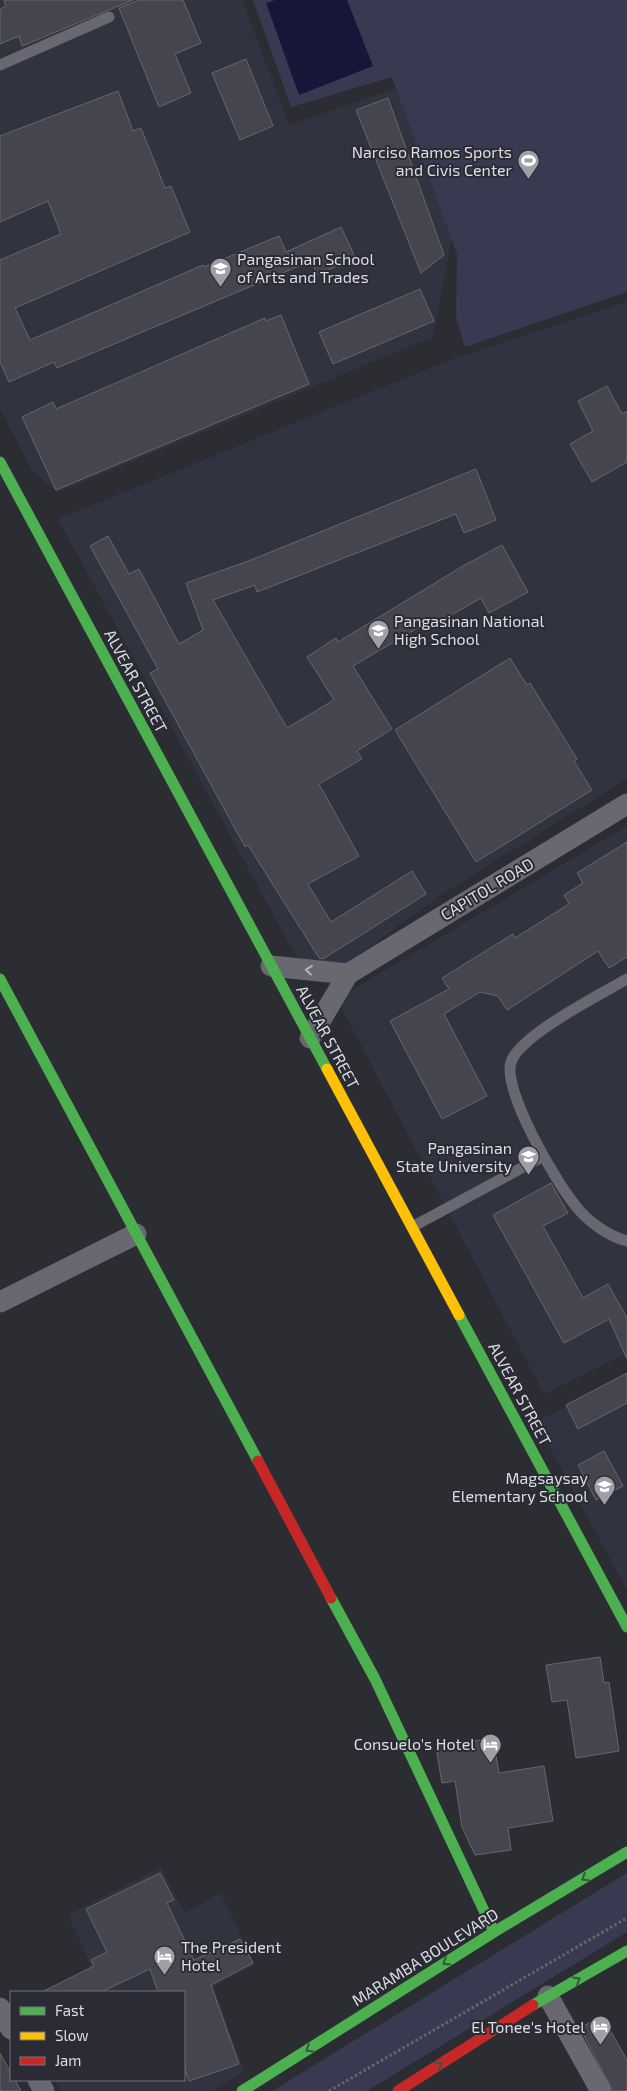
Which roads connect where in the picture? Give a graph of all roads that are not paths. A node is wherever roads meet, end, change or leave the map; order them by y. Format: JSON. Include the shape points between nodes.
{"nodes":[{"id":1,"x":109,"y":17,"type":"dead end"},
{"id":2,"x":0,"y":65,"type":"edge"},
{"id":3,"x":0,"y":462,"type":"edge"},
{"id":4,"x":627,"y":804,"type":"edge"},
{"id":5,"x":271,"y":966,"type":"junction"},
{"id":6,"x":348,"y":974,"type":"junction"},
{"id":7,"x":0,"y":979,"type":"edge"},
{"id":8,"x":627,"y":979,"type":"edge"},
{"id":9,"x":310,"y":1038,"type":"junction"},
{"id":10,"x":542,"y":1157,"type":"junction"},
{"id":11,"x":412,"y":1227,"type":"junction"},
{"id":12,"x":136,"y":1234,"type":"junction"},
{"id":13,"x":627,"y":1241,"type":"edge"},
{"id":14,"x":0,"y":1302,"type":"edge"},
{"id":15,"x":627,"y":1627,"type":"edge"},
{"id":16,"x":627,"y":1852,"type":"edge"},
{"id":17,"x":494,"y":1932,"type":"junction"},
{"id":18,"x":627,"y":1951,"type":"edge"},
{"id":19,"x":548,"y":1996,"type":"junction"},
{"id":20,"x":0,"y":2008,"type":"edge"},
{"id":21,"x":10,"y":2027,"type":"edge"},
{"id":22,"x":242,"y":2091,"type":"edge"},
{"id":23,"x":398,"y":2091,"type":"edge"},
{"id":24,"x":601,"y":2091,"type":"edge"}],
"edges":[{"from":1,"to":2,"type":"lane"},
{"from":3,"to":5,"type":"street","name":"ALVEAR STREET","via":[[18,506]]},
{"from":4,"to":6,"type":"street","name":"CAPITOL ROAD"},
{"from":6,"to":5,"type":"street","one_way":true},
{"from":5,"to":9,"type":"street","name":"ALVEAR STREET"},
{"from":6,"to":9,"type":"street","name":"CAPITOL ROAD"},
{"from":7,"to":12,"type":"street"},
{"from":8,"to":10,"type":"lane","via":[[547,1026],[519,1047],[510,1063],[512,1083]]},
{"from":9,"to":11,"type":"street","name":"ALVEAR STREET"},
{"from":10,"to":11,"type":"lane"},
{"from":10,"to":13,"type":"lane","via":[[576,1206],[612,1237]]},
{"from":11,"to":15,"type":"street","name":"ALVEAR STREET"},
{"from":12,"to":14,"type":"street"},
{"from":12,"to":17,"type":"street","via":[[375,1679]]},
{"from":16,"to":17,"type":"street","name":"MARAMBA BOULEVARD","one_way":true},
{"from":17,"to":22,"type":"street","name":"MARAMBA BOULEVARD","one_way":true},
{"from":19,"to":18,"type":"street","one_way":true},
{"from":23,"to":19,"type":"street","one_way":true},
{"from":19,"to":24,"type":"street"},
{"from":20,"to":21,"type":"street"}]}
